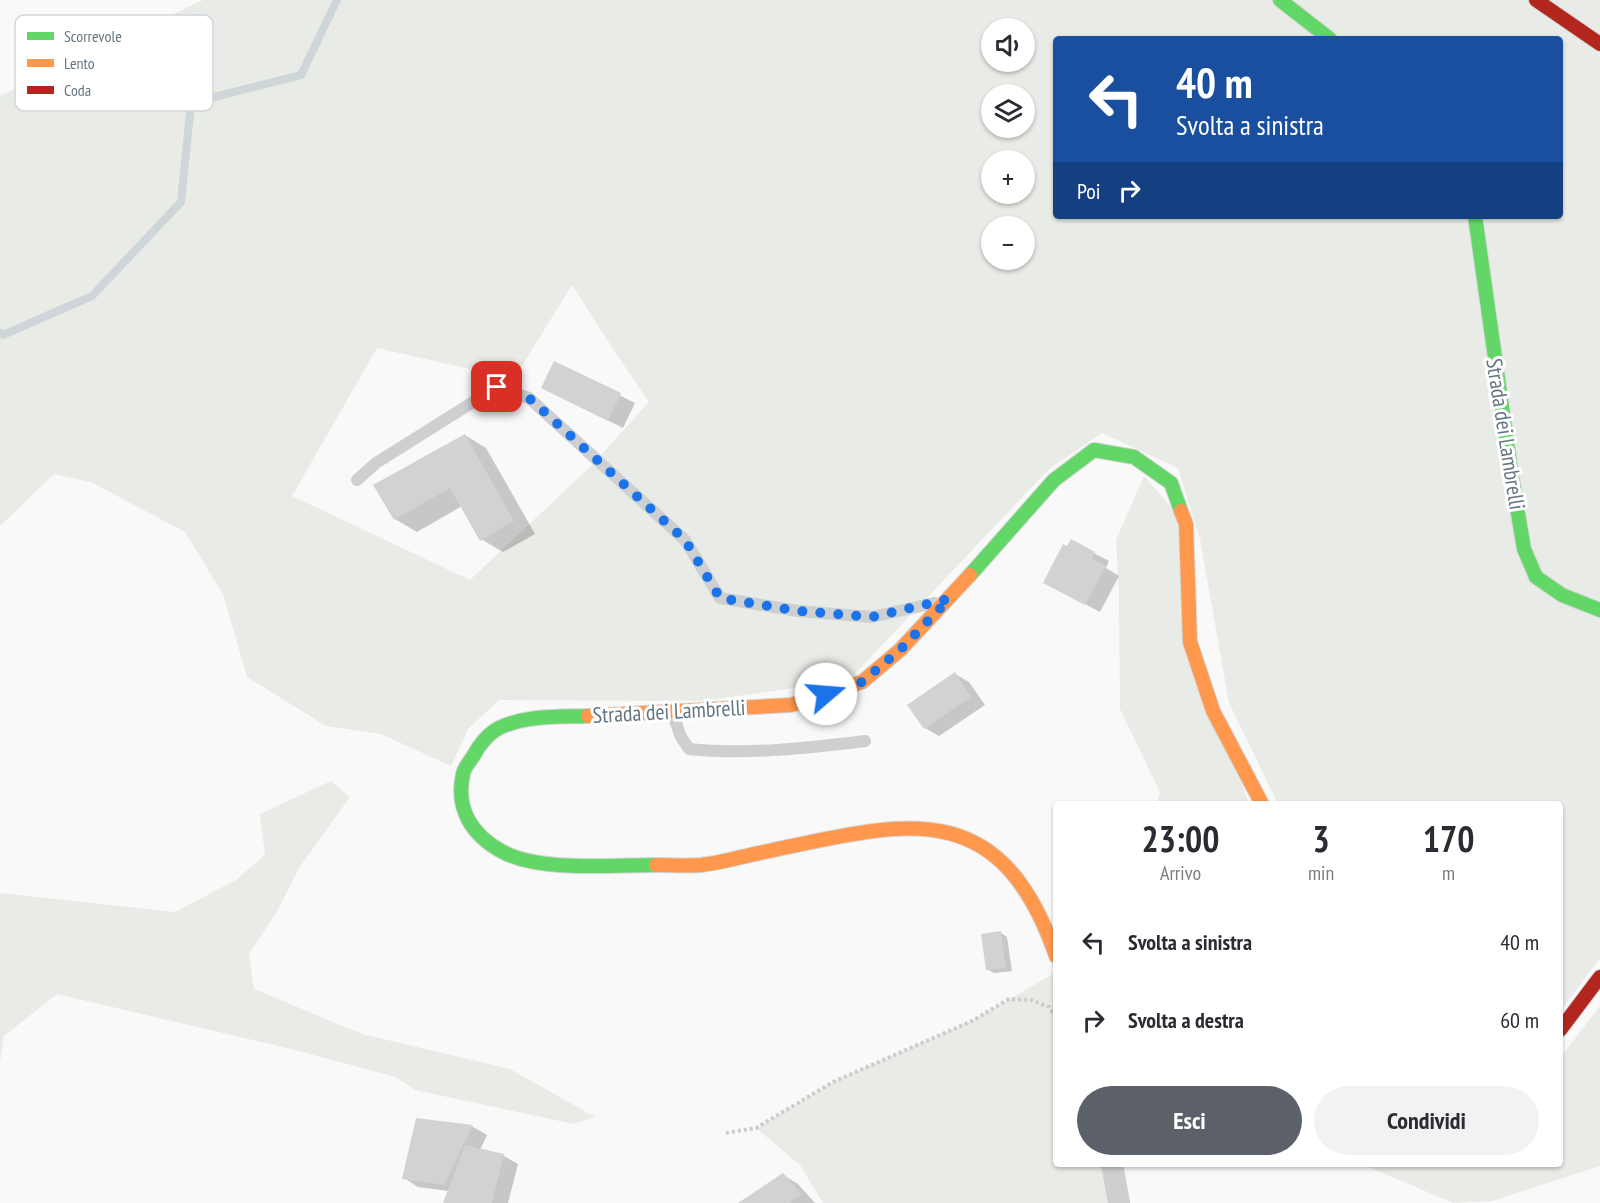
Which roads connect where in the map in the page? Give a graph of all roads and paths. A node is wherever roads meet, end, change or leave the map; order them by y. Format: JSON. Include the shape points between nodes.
{"nodes":[{"id":1,"x":1280,"y":0,"type":"edge"},
{"id":2,"x":1536,"y":0,"type":"edge"},
{"id":3,"x":1326,"y":36,"type":"edge"},
{"id":4,"x":1600,"y":44,"type":"edge"},
{"id":5,"x":1474,"y":219,"type":"edge"},
{"id":6,"x":357,"y":480,"type":"dead end"},
{"id":7,"x":949,"y":599,"type":"junction"},
{"id":8,"x":1600,"y":610,"type":"edge"},
{"id":9,"x":672,"y":711,"type":"junction"},
{"id":10,"x":865,"y":741,"type":"dead end"},
{"id":11,"x":1261,"y":801,"type":"edge"},
{"id":12,"x":1053,"y":947,"type":"edge"},
{"id":13,"x":1600,"y":977,"type":"edge"},
{"id":14,"x":1053,"y":1013,"type":"edge"},
{"id":15,"x":1563,"y":1026,"type":"edge"},
{"id":16,"x":726,"y":1133,"type":"dead end"},
{"id":17,"x":1113,"y":1167,"type":"edge"},
{"id":18,"x":1119,"y":1203,"type":"edge"}],
"edges":[{"from":1,"to":3,"type":"street"},
{"from":2,"to":4,"type":"street"},
{"from":5,"to":8,"type":"street","name":"Strada dei Lambrelli","via":[[1524,549],[1536,577],[1562,595]]},
{"from":6,"to":7,"type":"lane","via":[[376,463],[497,387],[529,398],[685,540],[720,598],[798,611],[872,617]]},
{"from":7,"to":9,"type":"street","name":"Strada dei Lambrelli","via":[[900,650],[862,682],[791,705]]},
{"from":7,"to":11,"type":"street","name":"Strada dei Lambrelli","via":[[1054,480],[1094,450],[1134,457],[1171,483],[1186,524],[1190,642],[1213,711]]},
{"from":9,"to":10,"type":"lane","via":[[689,749],[751,751]]},
{"from":9,"to":12,"type":"street","name":"Strada dei Lambrelli","via":[[529,718],[497,729],[479,746],[463,773],[461,804],[474,831],[503,852],[529,862],[702,865],[869,830],[936,829],[968,838],[997,856],[1024,888]]},
{"from":13,"to":15,"type":"street"},
{"from":14,"to":16,"type":"path","via":[[1049,1007],[1031,1000],[1009,999],[972,1021],[833,1082],[756,1128]]},
{"from":17,"to":18,"type":"street"}]}
